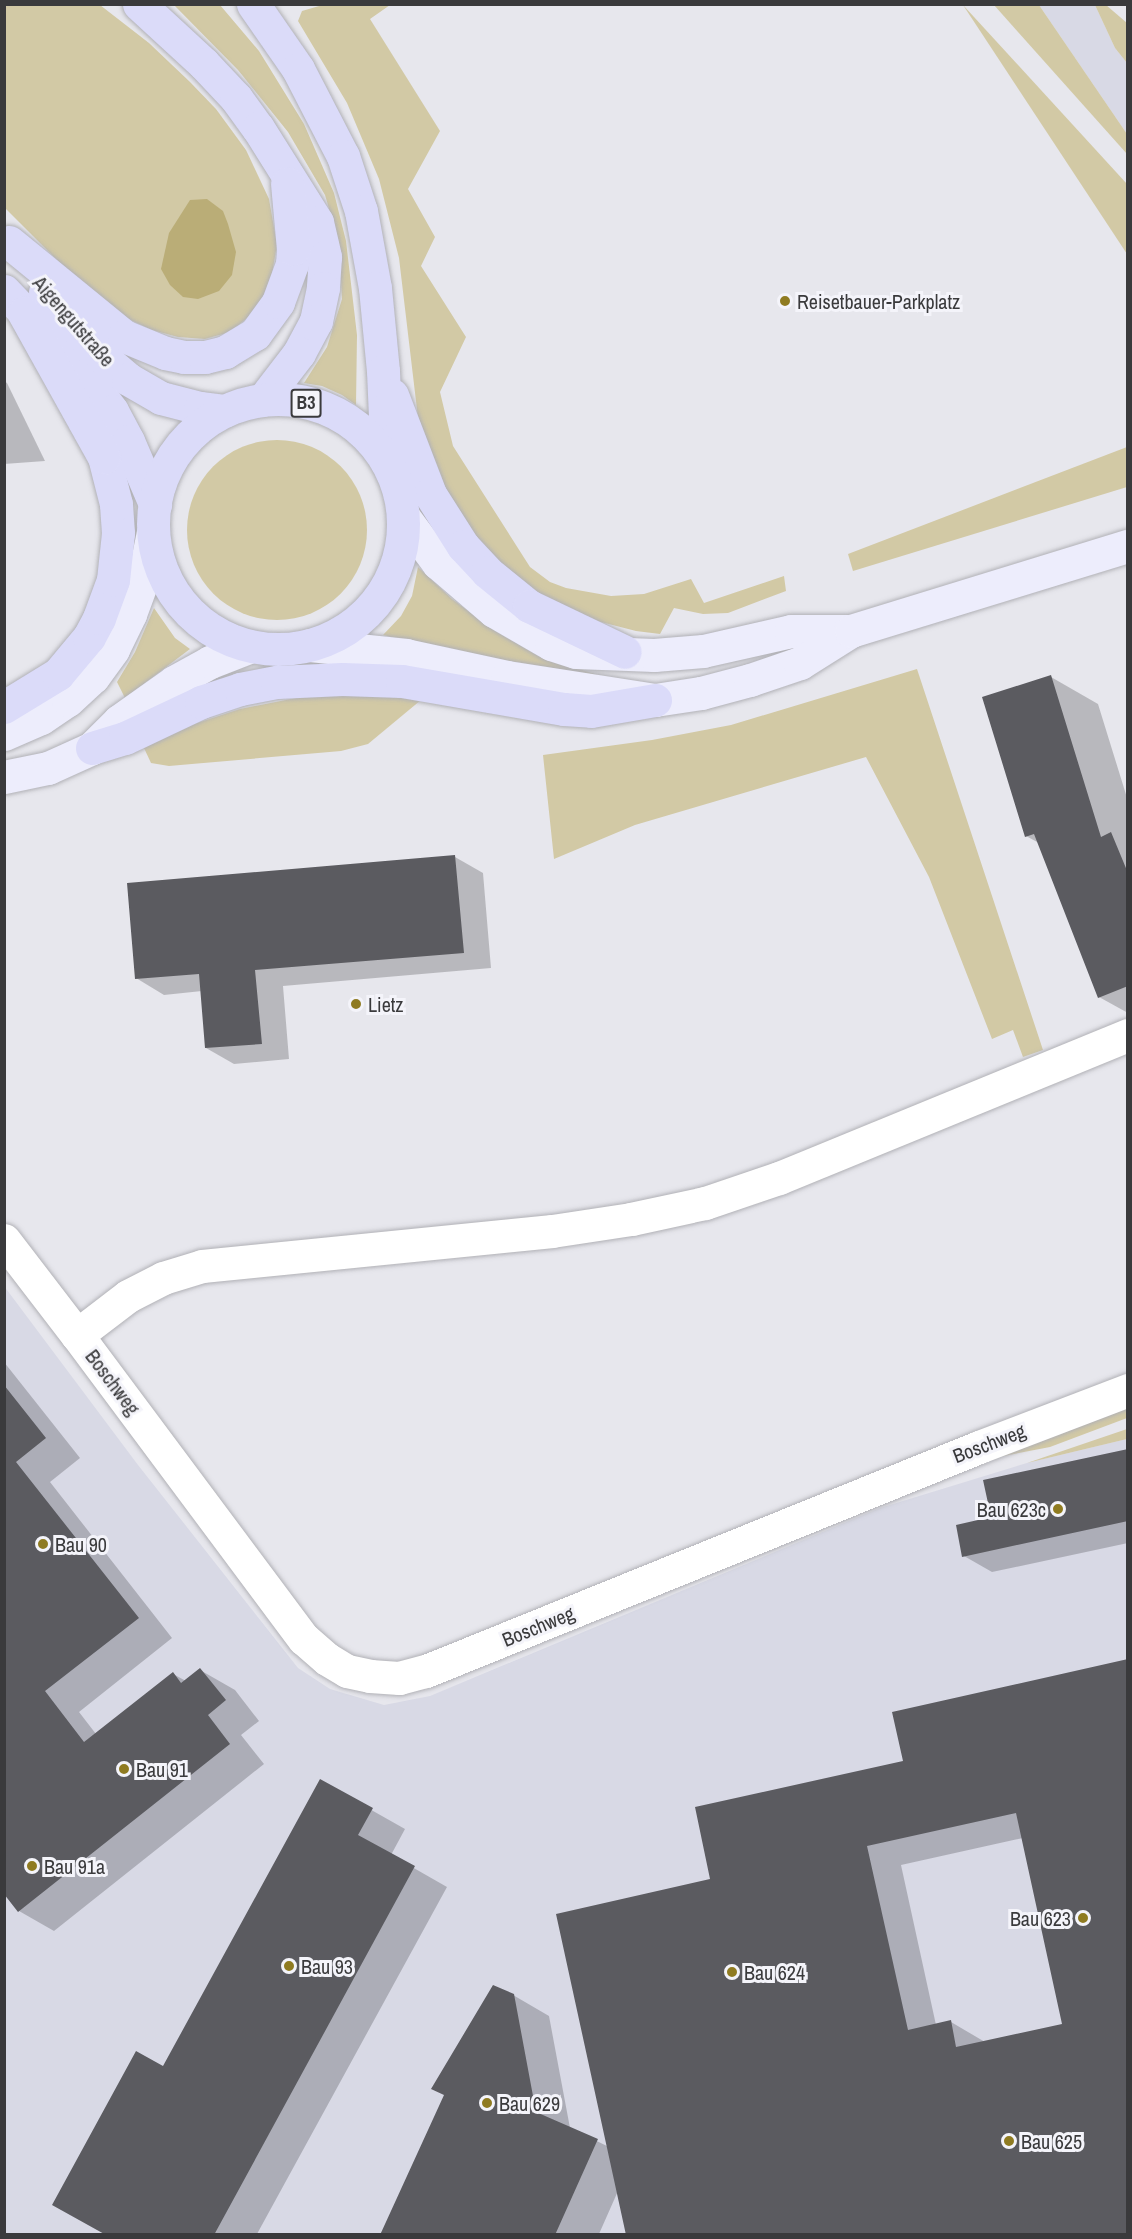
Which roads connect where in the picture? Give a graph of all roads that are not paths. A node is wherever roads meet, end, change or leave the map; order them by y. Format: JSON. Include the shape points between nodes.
{"nodes":[{"id":1,"x":139,"y":4,"type":"edge"},
{"id":2,"x":253,"y":4,"type":"edge"},
{"id":3,"x":286,"y":172,"type":"junction"},
{"id":4,"x":7,"y":239,"type":"edge"},
{"id":5,"x":14,"y":302,"type":"edge"},
{"id":6,"x":263,"y":400,"type":"junction"},
{"id":7,"x":224,"y":411,"type":"junction"},
{"id":8,"x":401,"y":460,"type":"junction"},
{"id":9,"x":403,"y":516,"type":"junction"},
{"id":10,"x":154,"y":518,"type":"junction"},
{"id":11,"x":1128,"y":546,"type":"edge"},
{"id":12,"x":851,"y":631,"type":"junction"},
{"id":13,"x":310,"y":645,"type":"junction"},
{"id":14,"x":249,"y":646,"type":"junction"},
{"id":15,"x":625,"y":652,"type":"junction"},
{"id":16,"x":655,"y":700,"type":"junction"},
{"id":17,"x":4,"y":707,"type":"edge"},
{"id":18,"x":4,"y":734,"type":"edge"},
{"id":19,"x":92,"y":748,"type":"junction"},
{"id":20,"x":4,"y":777,"type":"edge"},
{"id":21,"x":1128,"y":1035,"type":"edge"},
{"id":22,"x":4,"y":1240,"type":"edge"},
{"id":23,"x":77,"y":1335,"type":"junction"},
{"id":24,"x":1128,"y":1390,"type":"edge"}],
"edges":[{"from":1,"to":3,"type":"main road","number":"B3","via":[[236,98]]},
{"from":2,"to":8,"type":"main road","number":"B3","via":[[298,69],[343,156],[361,211],[375,288],[383,371]]},
{"from":3,"to":4,"type":"main road","via":[[292,264],[279,302],[255,334],[225,352],[205,357],[184,357],[144,346],[101,319]]},
{"from":3,"to":6,"type":"main road","number":"B3","via":[[316,222],[325,257],[323,288],[316,321]]},
{"from":4,"to":7,"type":"main road","name":"Aigengutstraße","via":[[51,300],[114,369],[162,398]]},
{"from":5,"to":10,"type":"main road","via":[[85,375],[112,411],[128,441]]},
{"from":5,"to":17,"type":"main road","via":[[104,457],[116,504],[118,533],[113,580],[89,637],[58,674]]},
{"from":6,"to":7,"type":"main road","number":"B3"},
{"from":6,"to":8,"type":"main road","number":"B3","via":[[298,401],[327,409]]},
{"from":7,"to":10,"type":"main road","number":"B3","via":[[193,432],[173,457],[162,476]]},
{"from":8,"to":9,"type":"main road","number":"B3","via":[[397,488]]},
{"from":8,"to":15,"type":"main road","via":[[486,572],[529,606]]},
{"from":9,"to":13,"type":"main road","number":"B3","via":[[399,554],[382,595],[360,619]]},
{"from":9,"to":15,"type":"main road","via":[[438,563],[466,590],[516,626],[576,652]]},
{"from":10,"to":14,"type":"main road","number":"B3","via":[[160,568],[173,592],[185,608],[217,634]]},
{"from":10,"to":18,"type":"main road","via":[[144,576],[113,649],[93,677],[68,700],[41,718]]},
{"from":11,"to":12,"type":"main road"},
{"from":12,"to":15,"type":"main road","via":[[791,631],[703,651],[654,655]]},
{"from":12,"to":16,"type":"main road","via":[[800,663],[701,693]]},
{"from":13,"to":14,"type":"main road","number":"B3","via":[[281,650]]},
{"from":13,"to":16,"type":"main road","via":[[406,655],[507,677]]},
{"from":14,"to":19,"type":"main road","via":[[174,682],[118,721]]},
{"from":16,"to":19,"type":"main road","via":[[591,711],[402,681],[277,682],[201,702],[125,738]]},
{"from":19,"to":20,"type":"main road","via":[[48,768]]},
{"from":21,"to":23,"type":"street","name":"Boschweg","via":[[779,1178],[705,1203],[552,1231],[202,1266],[163,1278],[128,1296]]},
{"from":22,"to":23,"type":"street","name":"Boschweg"},
{"from":23,"to":24,"type":"street","name":"Boschweg","via":[[304,1639],[347,1671],[399,1678],[426,1671]]}]}
